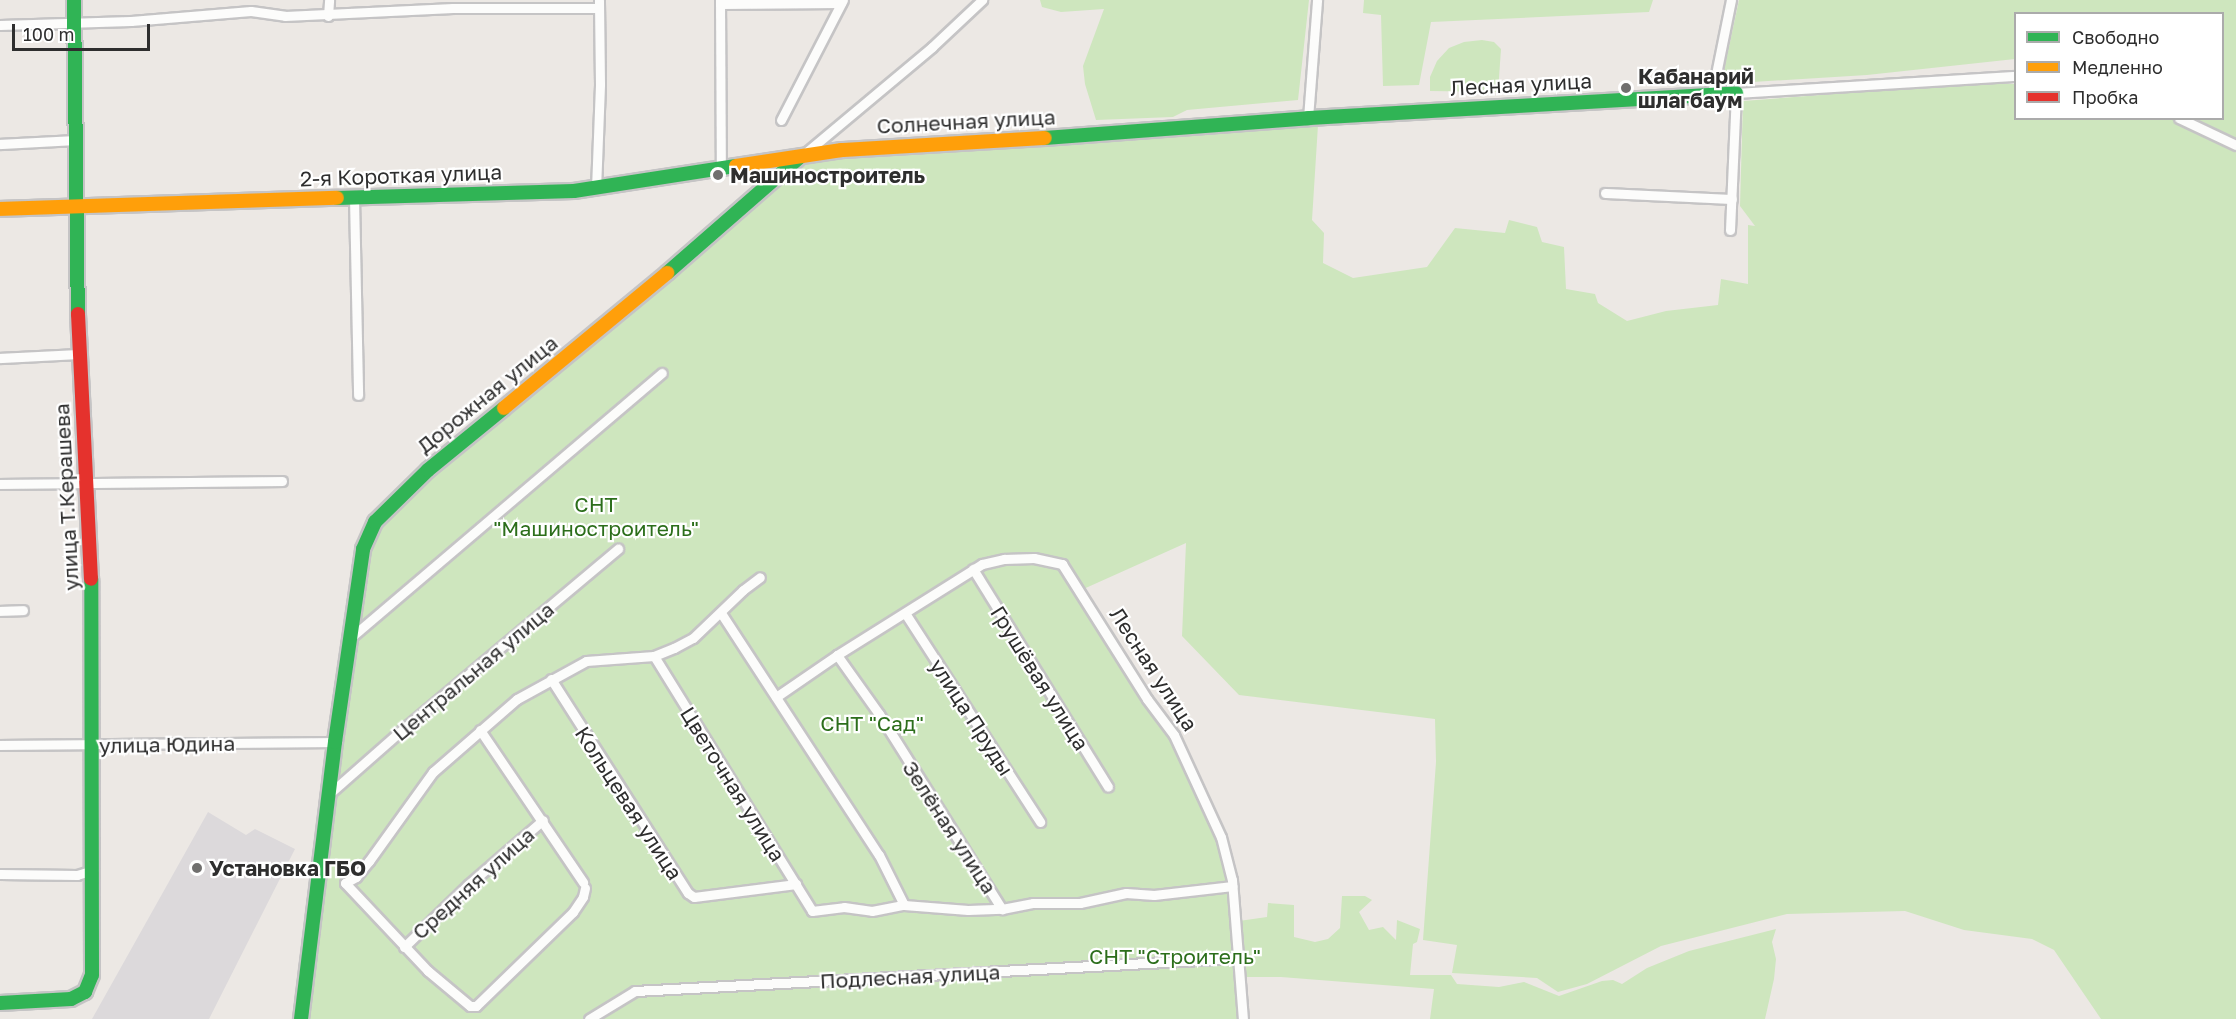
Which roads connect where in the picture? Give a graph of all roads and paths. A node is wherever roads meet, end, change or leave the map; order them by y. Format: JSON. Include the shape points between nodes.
{"nodes":[{"id":1,"x":74,"y":0,"type":"edge"},
{"id":2,"x":329,"y":0,"type":"edge"},
{"id":3,"x":982,"y":0,"type":"edge"},
{"id":4,"x":1317,"y":0,"type":"edge"},
{"id":5,"x":1731,"y":0,"type":"edge"},
{"id":6,"x":720,"y":2,"type":"edge"},
{"id":7,"x":842,"y":2,"type":"edge"},
{"id":8,"x":599,"y":4,"type":"edge"},
{"id":9,"x":328,"y":16,"type":"junction"},
{"id":10,"x":75,"y":23,"type":"junction"},
{"id":11,"x":0,"y":26,"type":"edge"},
{"id":12,"x":2014,"y":76,"type":"edge"},
{"id":13,"x":1736,"y":93,"type":"junction"},
{"id":14,"x":1712,"y":94,"type":"junction"},
{"id":15,"x":1308,"y":118,"type":"junction"},
{"id":16,"x":782,"y":120,"type":"dead end"},
{"id":17,"x":2183,"y":120,"type":"edge"},
{"id":18,"x":1135,"y":132,"type":"joint"},
{"id":19,"x":76,"y":140,"type":"junction"},
{"id":20,"x":0,"y":144,"type":"edge"},
{"id":21,"x":2236,"y":145,"type":"edge"},
{"id":22,"x":801,"y":157,"type":"junction"},
{"id":23,"x":750,"y":164,"type":"junction"},
{"id":24,"x":721,"y":169,"type":"junction"},
{"id":25,"x":596,"y":189,"type":"junction"},
{"id":26,"x":760,"y":192,"type":"junction"},
{"id":27,"x":1605,"y":193,"type":"dead end"},
{"id":28,"x":354,"y":198,"type":"junction"},
{"id":29,"x":1731,"y":199,"type":"junction"},
{"id":30,"x":76,"y":206,"type":"junction"},
{"id":31,"x":0,"y":209,"type":"edge"},
{"id":32,"x":1730,"y":230,"type":"dead end"},
{"id":33,"x":79,"y":354,"type":"junction"},
{"id":34,"x":0,"y":358,"type":"edge"},
{"id":35,"x":662,"y":373,"type":"dead end"},
{"id":36,"x":358,"y":395,"type":"dead end"},
{"id":37,"x":282,"y":481,"type":"dead end"},
{"id":38,"x":88,"y":483,"type":"junction"},
{"id":39,"x":0,"y":484,"type":"edge"},
{"id":40,"x":618,"y":549,"type":"dead end"},
{"id":41,"x":973,"y":569,"type":"junction"},
{"id":42,"x":760,"y":577,"type":"dead end"},
{"id":43,"x":23,"y":610,"type":"dead end"},
{"id":44,"x":0,"y":611,"type":"edge"},
{"id":45,"x":721,"y":613,"type":"junction"},
{"id":46,"x":904,"y":613,"type":"junction"},
{"id":47,"x":348,"y":640,"type":"junction"},
{"id":48,"x":837,"y":655,"type":"junction"},
{"id":49,"x":654,"y":656,"type":"junction"},
{"id":50,"x":551,"y":679,"type":"junction"},
{"id":51,"x":776,"y":697,"type":"junction"},
{"id":52,"x":480,"y":730,"type":"junction"},
{"id":53,"x":335,"y":742,"type":"junction"},
{"id":54,"x":0,"y":745,"type":"edge"},
{"id":55,"x":92,"y":746,"type":"junction"},
{"id":56,"x":1108,"y":787,"type":"dead end"},
{"id":57,"x":328,"y":795,"type":"junction"},
{"id":58,"x":543,"y":820,"type":"junction"},
{"id":59,"x":1040,"y":822,"type":"dead end"},
{"id":60,"x":93,"y":870,"type":"junction"},
{"id":61,"x":0,"y":874,"type":"edge"},
{"id":62,"x":796,"y":884,"type":"junction"},
{"id":63,"x":1232,"y":886,"type":"junction"},
{"id":64,"x":904,"y":905,"type":"junction"},
{"id":65,"x":1002,"y":909,"type":"junction"},
{"id":66,"x":404,"y":946,"type":"junction"},
{"id":67,"x":1239,"y":958,"type":"junction"},
{"id":68,"x":0,"y":1003,"type":"edge"},
{"id":69,"x":302,"y":1019,"type":"edge"},
{"id":70,"x":590,"y":1019,"type":"edge"},
{"id":71,"x":1243,"y":1019,"type":"edge"}],
"edges":[{"from":1,"to":10,"type":"street","name":"улица Т.Керашева"},
{"from":2,"to":9,"type":"street"},
{"from":3,"to":22,"type":"street"},
{"from":4,"to":15,"type":"street"},
{"from":5,"to":14,"type":"street"},
{"from":6,"to":7,"type":"street"},
{"from":6,"to":24,"type":"street"},
{"from":7,"to":16,"type":"street"},
{"from":8,"to":9,"type":"street"},
{"from":8,"to":25,"type":"street"},
{"from":9,"to":10,"type":"street","via":[[285,16],[251,10]]},
{"from":10,"to":11,"type":"street"},
{"from":10,"to":19,"type":"street","name":"улица Т.Керашева"},
{"from":12,"to":13,"type":"street"},
{"from":13,"to":14,"type":"street","name":"Лесная улица"},
{"from":13,"to":29,"type":"street"},
{"from":14,"to":15,"type":"street","name":"Лесная улица"},
{"from":15,"to":18,"type":"street","name":"Лесная улица"},
{"from":17,"to":21,"type":"street"},
{"from":18,"to":22,"type":"street","name":"Солнечная улица","via":[[842,150]]},
{"from":19,"to":20,"type":"street"},
{"from":19,"to":30,"type":"street","name":"улица Т.Керашева"},
{"from":22,"to":23,"type":"street","name":"2-я Короткая улица"},
{"from":22,"to":26,"type":"street","name":"Дорожная улица"},
{"from":23,"to":24,"type":"street","name":"2-я Короткая улица"},
{"from":23,"to":26,"type":"street","via":[[760,174]]},
{"from":24,"to":25,"type":"street","name":"2-я Короткая улица"},
{"from":25,"to":28,"type":"street","name":"2-я Короткая улица"},
{"from":26,"to":47,"type":"street","name":"Дорожная улица","via":[[637,299],[428,470],[381,514],[363,549]]},
{"from":27,"to":29,"type":"street"},
{"from":28,"to":30,"type":"street","name":"2-я Короткая улица"},
{"from":28,"to":36,"type":"street"},
{"from":29,"to":32,"type":"street"},
{"from":30,"to":31,"type":"street","name":"2-я Короткая улица"},
{"from":30,"to":33,"type":"street","name":"улица Т.Керашева"},
{"from":33,"to":34,"type":"street"},
{"from":33,"to":38,"type":"street","name":"улица Т.Керашева"},
{"from":35,"to":47,"type":"street"},
{"from":37,"to":38,"type":"street"},
{"from":38,"to":39,"type":"street"},
{"from":38,"to":55,"type":"street","name":"улица Т.Керашева"},
{"from":40,"to":57,"type":"street","name":"Центральная улица"},
{"from":41,"to":46,"type":"street"},
{"from":41,"to":56,"type":"street","name":"Грушёвая улица"},
{"from":41,"to":63,"type":"street","name":"Лесная улица","via":[[1004,559],[1034,558],[1062,564],[1174,735],[1221,837]]},
{"from":42,"to":45,"type":"street"},
{"from":43,"to":44,"type":"street"},
{"from":45,"to":49,"type":"street","via":[[693,638]]},
{"from":45,"to":51,"type":"street"},
{"from":46,"to":48,"type":"street"},
{"from":46,"to":59,"type":"street","name":"улица Пруды"},
{"from":47,"to":53,"type":"street","name":"Дорожная улица"},
{"from":48,"to":51,"type":"street"},
{"from":48,"to":65,"type":"street","name":"Зелёная улица","via":[[879,714]]},
{"from":49,"to":50,"type":"street","via":[[586,661]]},
{"from":49,"to":62,"type":"street","name":"Цветочная улица"},
{"from":50,"to":52,"type":"street","via":[[517,699]]},
{"from":50,"to":62,"type":"street","name":"Кольцевая улица","via":[[688,893],[694,897]]},
{"from":51,"to":64,"type":"street","via":[[879,855]]},
{"from":52,"to":58,"type":"street"},
{"from":52,"to":66,"type":"street","via":[[433,772],[369,861],[356,877],[345,883]]},
{"from":53,"to":55,"type":"street","name":"улица Юдина"},
{"from":53,"to":57,"type":"street","name":"Дорожная улица"},
{"from":54,"to":55,"type":"street","name":"улица Юдина"},
{"from":55,"to":60,"type":"street","name":"улица Т.Керашева"},
{"from":57,"to":69,"type":"street","name":"Дорожная улица"},
{"from":58,"to":66,"type":"street","name":"Средняя улица"},
{"from":58,"to":66,"type":"street","via":[[584,885],[583,897],[573,912],[476,1006],[470,1006],[428,972]]},
{"from":60,"to":61,"type":"street","via":[[77,874]]},
{"from":60,"to":68,"type":"street","name":"улица Т.Керашева","via":[[92,975],[85,992],[71,999]]},
{"from":62,"to":64,"type":"street","name":"Цветочная улица","via":[[812,911],[844,907],[872,911]]},
{"from":63,"to":65,"type":"street","via":[[1154,895],[1126,893],[1080,903],[1034,903]]},
{"from":63,"to":67,"type":"street"},
{"from":64,"to":65,"type":"street"},
{"from":67,"to":70,"type":"street","name":"Подлесная улица","via":[[635,991]]},
{"from":67,"to":71,"type":"street"}]}
